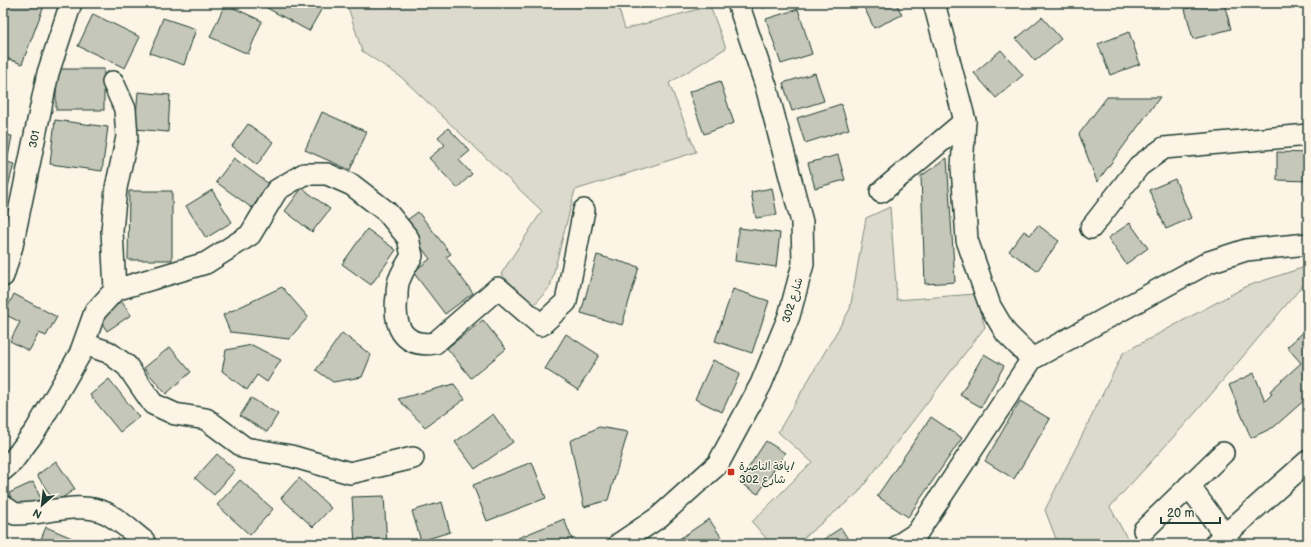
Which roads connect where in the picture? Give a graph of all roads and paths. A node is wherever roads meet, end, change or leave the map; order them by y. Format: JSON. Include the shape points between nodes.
{"nodes":[{"id":1,"x":71,"y":3,"type":"edge"},
{"id":2,"x":738,"y":3,"type":"edge"},
{"id":3,"x":934,"y":3,"type":"edge"},
{"id":4,"x":113,"y":82,"type":"dead end"},
{"id":5,"x":965,"y":121,"type":"junction"},
{"id":6,"x":1308,"y":135,"type":"edge"},
{"id":7,"x":881,"y":192,"type":"dead end"},
{"id":8,"x":584,"y":210,"type":"dead end"},
{"id":9,"x":1091,"y":228,"type":"dead end"},
{"id":10,"x":1308,"y":244,"type":"edge"},
{"id":11,"x":3,"y":276,"type":"edge"},
{"id":12,"x":115,"y":290,"type":"junction"},
{"id":13,"x":84,"y":344,"type":"junction"},
{"id":14,"x":1032,"y":359,"type":"junction"},
{"id":15,"x":1223,"y":454,"type":"dead end"},
{"id":16,"x":413,"y":458,"type":"dead end"},
{"id":17,"x":1308,"y":462,"type":"edge"},
{"id":18,"x":3,"y":470,"type":"edge"},
{"id":19,"x":1189,"y":486,"type":"junction"},
{"id":20,"x":3,"y":506,"type":"edge"},
{"id":21,"x":1144,"y":530,"type":"dead end"},
{"id":22,"x":1220,"y":539,"type":"edge"},
{"id":23,"x":144,"y":541,"type":"dead end"},
{"id":24,"x":619,"y":544,"type":"edge"},
{"id":25,"x":900,"y":544,"type":"edge"}],
"edges":[{"from":1,"to":11,"type":"street","name":"301","via":[[48,73],[12,246]]},
{"from":2,"to":24,"type":"street","name":"شارع 302","via":[[766,86],[802,222],[803,264],[789,316],[761,384],[718,464],[659,517]]},
{"from":3,"to":5,"type":"street"},
{"from":4,"to":12,"type":"street","via":[[124,109],[127,137],[116,188],[112,231]]},
{"from":5,"to":7,"type":"street"},
{"from":5,"to":14,"type":"street","via":[[962,167],[967,240],[990,306],[1006,333]]},
{"from":6,"to":9,"type":"street","via":[[1164,148],[1139,166]]},
{"from":8,"to":12,"type":"street","via":[[566,302],[541,325],[498,288],[435,343],[421,345],[411,340],[398,327],[394,313],[399,279],[412,256],[408,238],[387,212],[352,185],[327,174],[304,174],[277,190],[250,235],[206,263]]},
{"from":10,"to":14,"type":"street","via":[[1246,250],[1210,262]]},
{"from":12,"to":13,"type":"street","via":[[95,312]]},
{"from":13,"to":16,"type":"street","via":[[108,352],[127,366],[152,404],[175,414],[206,419],[245,448],[291,456],[350,473]]},
{"from":13,"to":18,"type":"street","via":[[36,430]]},
{"from":14,"to":25,"type":"street","via":[[917,533]]},
{"from":15,"to":19,"type":"street"},
{"from":17,"to":22,"type":"street"},
{"from":19,"to":21,"type":"street"},
{"from":19,"to":22,"type":"street"},
{"from":20,"to":23,"type":"street","via":[[14,514],[81,507],[94,509],[108,514]]}]}
